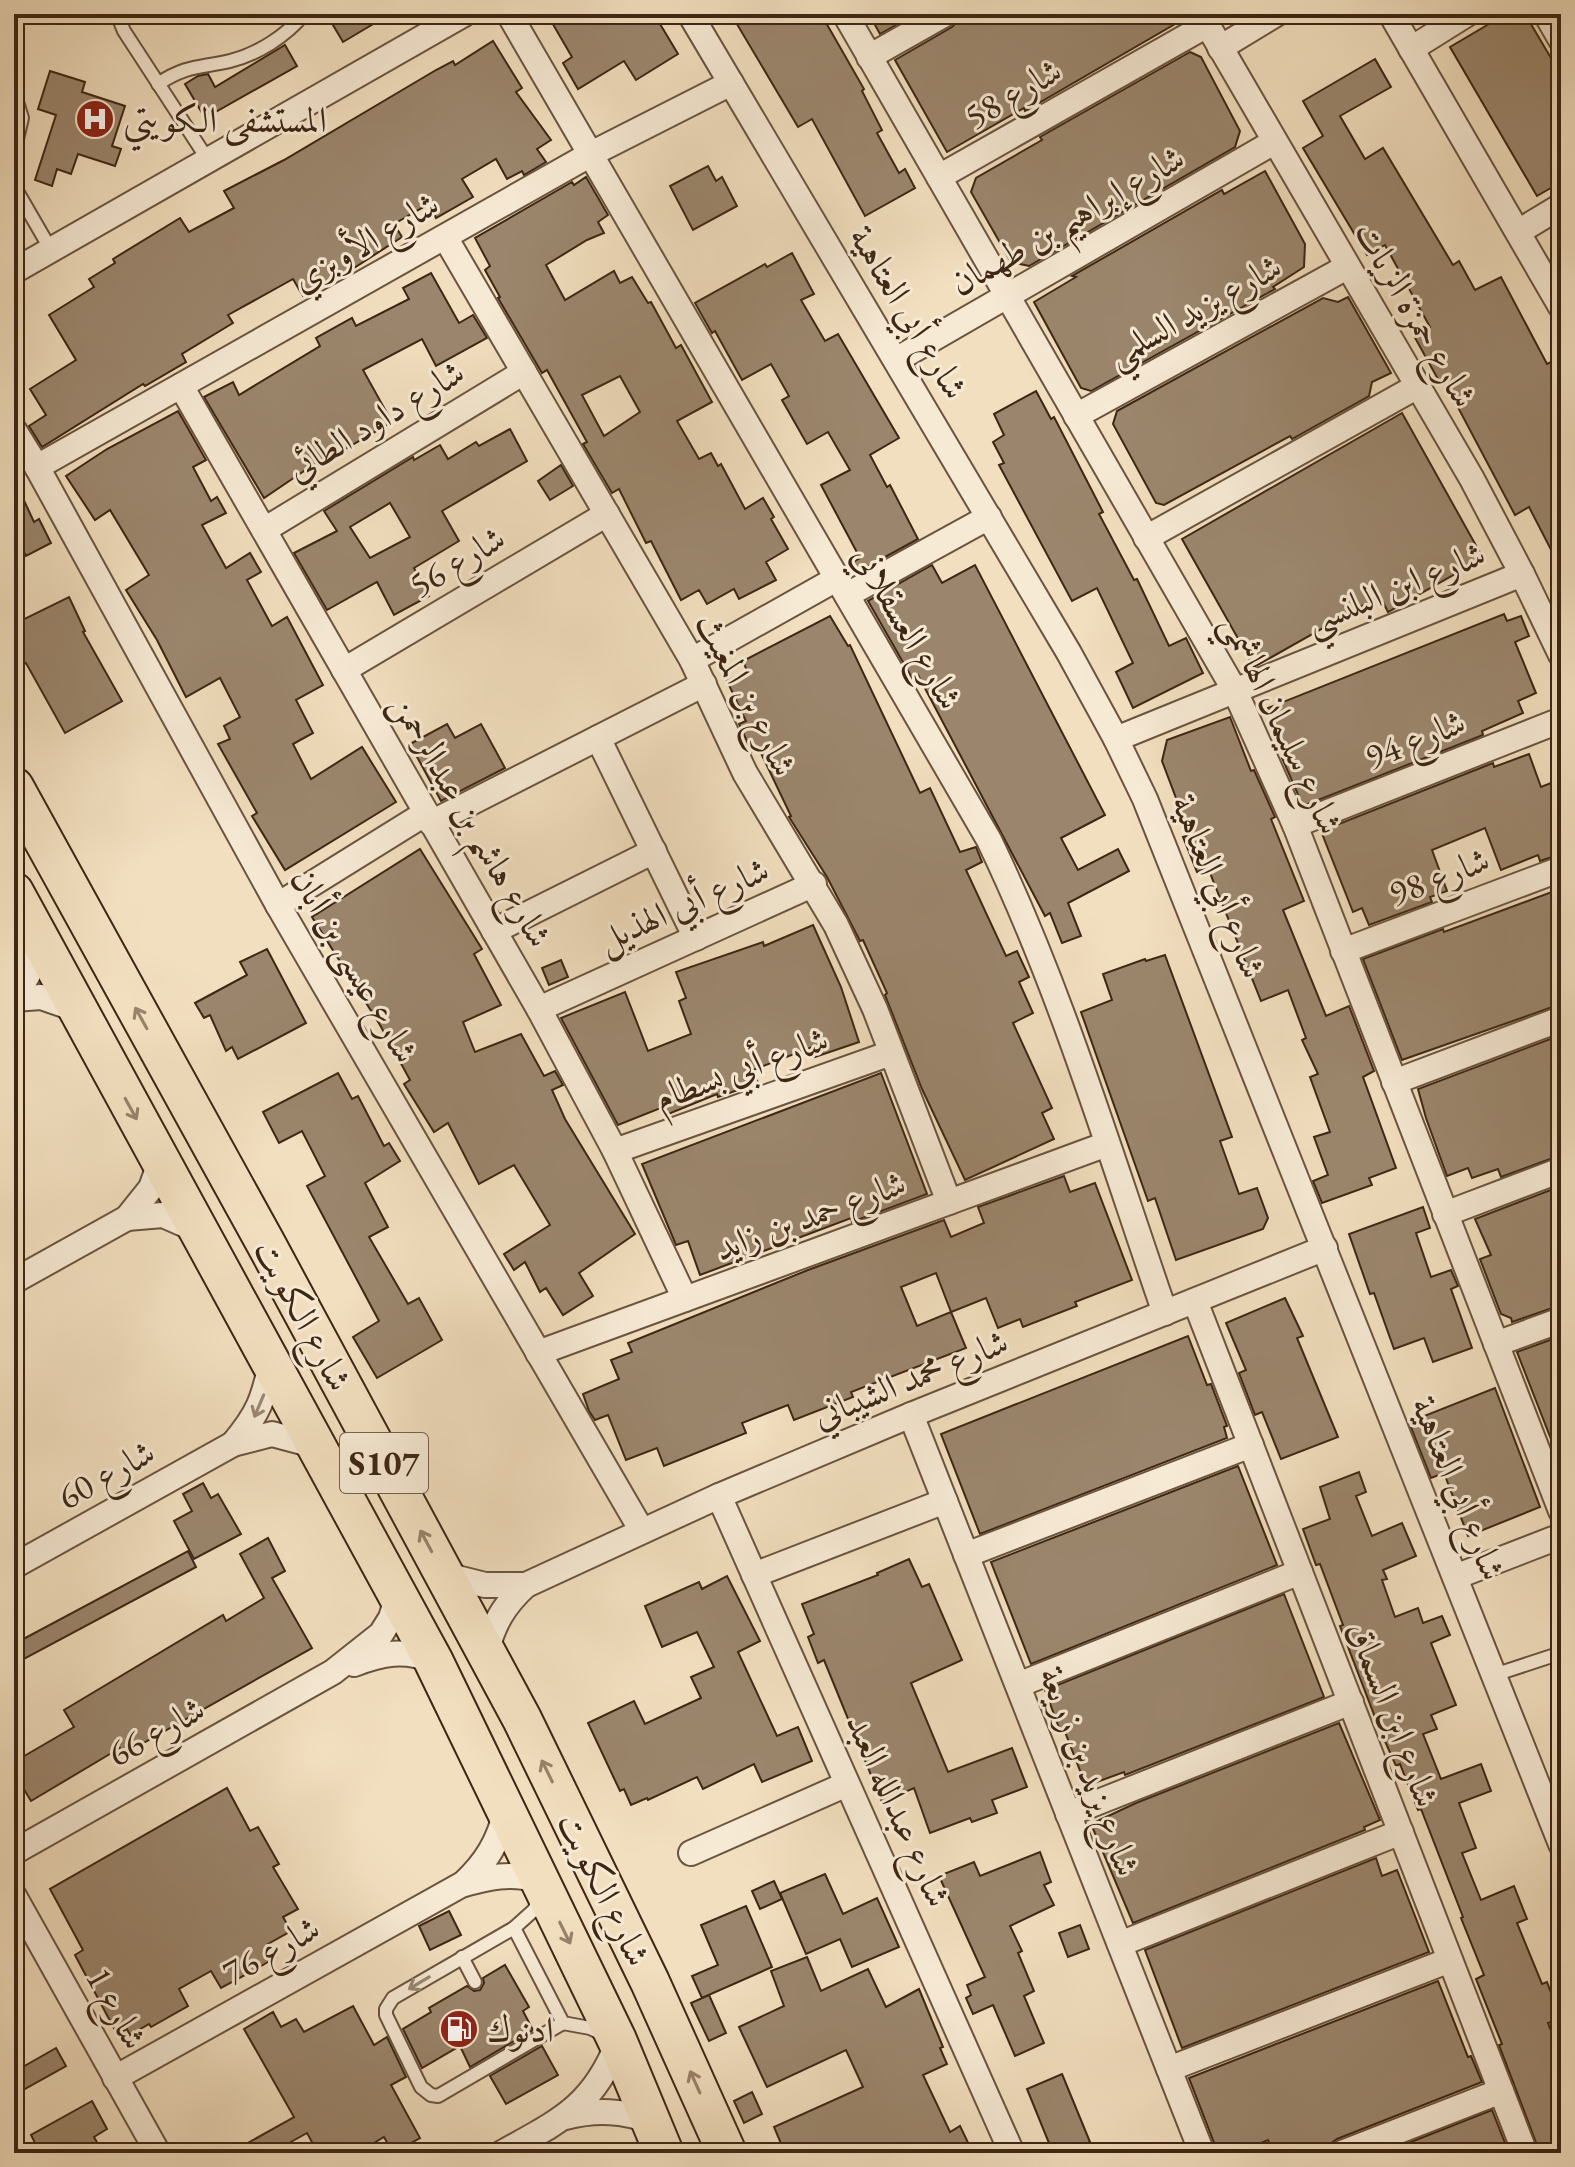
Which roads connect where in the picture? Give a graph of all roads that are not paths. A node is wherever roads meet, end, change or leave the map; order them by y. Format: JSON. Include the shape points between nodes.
{"nodes":[{"id":1,"x":117,"y":14,"type":"edge"},
{"id":2,"x":304,"y":14,"type":"edge"},
{"id":3,"x":464,"y":14,"type":"edge"},
{"id":4,"x":509,"y":14,"type":"edge"},
{"id":5,"x":690,"y":14,"type":"edge"},
{"id":6,"x":845,"y":14,"type":"edge"},
{"id":7,"x":945,"y":14,"type":"edge"},
{"id":8,"x":1276,"y":14,"type":"edge"},
{"id":9,"x":1391,"y":14,"type":"edge"},
{"id":10,"x":1467,"y":14,"type":"edge"},
{"id":11,"x":1546,"y":14,"type":"edge"},
{"id":12,"x":1204,"y":19,"type":"edge"},
{"id":13,"x":1561,"y":40,"type":"edge"},
{"id":14,"x":1220,"y":48,"type":"junction"},
{"id":15,"x":1411,"y":49,"type":"junction"},
{"id":16,"x":869,"y":57,"type":"junction"},
{"id":17,"x":731,"y":83,"type":"junction"},
{"id":18,"x":158,"y":84,"type":"junction"},
{"id":19,"x":14,"y":92,"type":"edge"},
{"id":20,"x":1274,"y":142,"type":"junction"},
{"id":21,"x":14,"y":152,"type":"edge"},
{"id":22,"x":591,"y":154,"type":"junction"},
{"id":23,"x":208,"y":160,"type":"junction"},
{"id":24,"x":939,"y":177,"type":"junction"},
{"id":25,"x":14,"y":186,"type":"edge"},
{"id":26,"x":1561,"y":206,"type":"edge"},
{"id":27,"x":1518,"y":232,"type":"junction"},
{"id":28,"x":445,"y":237,"type":"junction"},
{"id":29,"x":51,"y":250,"type":"junction"},
{"id":30,"x":1347,"y":267,"type":"junction"},
{"id":31,"x":14,"y":271,"type":"edge"},
{"id":32,"x":1007,"y":296,"type":"junction"},
{"id":33,"x":1561,"y":307,"type":"edge"},
{"id":34,"x":896,"y":360,"type":"junction"},
{"id":35,"x":524,"y":372,"type":"junction"},
{"id":36,"x":181,"y":386,"type":"junction"},
{"id":37,"x":1416,"y":387,"type":"junction"},
{"id":38,"x":1076,"y":416,"type":"junction"},
{"id":39,"x":14,"y":430,"type":"edge"},
{"id":40,"x":37,"y":467,"type":"junction"},
{"id":41,"x":607,"y":514,"type":"junction"},
{"id":42,"x":989,"y":517,"type":"junction"},
{"id":43,"x":264,"y":530,"type":"junction"},
{"id":44,"x":1146,"y":538,"type":"junction"},
{"id":45,"x":1522,"y":574,"type":"junction"},
{"id":46,"x":843,"y":586,"type":"junction"},
{"id":47,"x":1561,"y":655,"type":"edge"},
{"id":48,"x":692,"y":660,"type":"junction"},
{"id":49,"x":344,"y":670,"type":"junction"},
{"id":50,"x":704,"y":684,"type":"junction"},
{"id":51,"x":1235,"y":691,"type":"junction"},
{"id":52,"x":1561,"y":720,"type":"edge"},
{"id":53,"x":598,"y":738,"type":"junction"},
{"id":54,"x":1116,"y":739,"type":"junction"},
{"id":55,"x":14,"y":787,"type":"edge"},
{"id":56,"x":429,"y":818,"type":"junction"},
{"id":57,"x":1295,"y":825,"type":"junction"},
{"id":58,"x":654,"y":851,"type":"junction"},
{"id":59,"x":1561,"y":869,"type":"edge"},
{"id":60,"x":814,"y":884,"type":"junction"},
{"id":61,"x":14,"y":892,"type":"edge"},
{"id":62,"x":278,"y":905,"type":"junction"},
{"id":63,"x":494,"y":931,"type":"junction"},
{"id":64,"x":38,"y":937,"type":"junction"},
{"id":65,"x":696,"y":938,"type":"junction"},
{"id":66,"x":1343,"y":951,"type":"junction"},
{"id":67,"x":14,"y":997,"type":"edge"},
{"id":68,"x":76,"y":1009,"type":"junction"},
{"id":69,"x":539,"y":1009,"type":"junction"},
{"id":70,"x":1561,"y":1019,"type":"edge"},
{"id":71,"x":891,"y":1053,"type":"junction"},
{"id":72,"x":109,"y":1070,"type":"junction"},
{"id":73,"x":1394,"y":1082,"type":"junction"},
{"id":74,"x":1107,"y":1144,"type":"junction"},
{"id":75,"x":615,"y":1151,"type":"junction"},
{"id":76,"x":160,"y":1163,"type":"junction"},
{"id":77,"x":1561,"y":1170,"type":"edge"},
{"id":78,"x":949,"y":1202,"type":"junction"},
{"id":79,"x":1445,"y":1214,"type":"junction"},
{"id":80,"x":127,"y":1218,"type":"junction"},
{"id":81,"x":195,"y":1229,"type":"junction"},
{"id":82,"x":265,"y":1242,"type":"junction"},
{"id":83,"x":1325,"y":1248,"type":"junction"},
{"id":84,"x":14,"y":1281,"type":"edge"},
{"id":85,"x":685,"y":1299,"type":"junction"},
{"id":86,"x":1195,"y":1301,"type":"junction"},
{"id":87,"x":1165,"y":1313,"type":"junction"},
{"id":88,"x":1561,"y":1320,"type":"edge"},
{"id":89,"x":1496,"y":1344,"type":"junction"},
{"id":90,"x":538,"y":1353,"type":"junction"},
{"id":91,"x":272,"y":1361,"type":"junction"},
{"id":92,"x":911,"y":1415,"type":"junction"},
{"id":93,"x":233,"y":1444,"type":"junction"},
{"id":94,"x":1251,"y":1445,"type":"junction"},
{"id":95,"x":317,"y":1446,"type":"junction"},
{"id":96,"x":719,"y":1496,"type":"junction"},
{"id":97,"x":945,"y":1501,"type":"junction"},
{"id":98,"x":1561,"y":1511,"type":"edge"},
{"id":99,"x":642,"y":1531,"type":"junction"},
{"id":100,"x":1561,"y":1536,"type":"edge"},
{"id":101,"x":966,"y":1555,"type":"junction"},
{"id":102,"x":14,"y":1566,"type":"edge"},
{"id":103,"x":1300,"y":1572,"type":"junction"},
{"id":104,"x":445,"y":1575,"type":"junction"},
{"id":105,"x":754,"y":1575,"type":"junction"},
{"id":106,"x":1455,"y":1577,"type":"junction"},
{"id":107,"x":526,"y":1585,"type":"junction"},
{"id":108,"x":398,"y":1595,"type":"junction"},
{"id":109,"x":486,"y":1653,"type":"junction"},
{"id":110,"x":1561,"y":1653,"type":"edge"},
{"id":111,"x":433,"y":1660,"type":"junction"},
{"id":112,"x":333,"y":1672,"type":"junction"},
{"id":113,"x":1494,"y":1675,"type":"junction"},
{"id":114,"x":1018,"y":1685,"type":"junction"},
{"id":115,"x":1351,"y":1702,"type":"junction"},
{"id":116,"x":522,"y":1719,"type":"junction"},
{"id":117,"x":847,"y":1784,"type":"junction"},
{"id":118,"x":506,"y":1811,"type":"junction"},
{"id":119,"x":1068,"y":1814,"type":"junction"},
{"id":120,"x":1401,"y":1832,"type":"junction"},
{"id":121,"x":1561,"y":1844,"type":"edge"},
{"id":122,"x":14,"y":1852,"type":"edge"},
{"id":123,"x":691,"y":1853,"type":"dead end"},
{"id":124,"x":540,"y":1883,"type":"junction"},
{"id":125,"x":461,"y":1885,"type":"junction"},
{"id":126,"x":14,"y":1896,"type":"edge"},
{"id":127,"x":514,"y":1928,"type":"junction"},
{"id":128,"x":1120,"y":1944,"type":"junction"},
{"id":129,"x":462,"y":1957,"type":"junction"},
{"id":130,"x":1450,"y":1960,"type":"junction"},
{"id":131,"x":475,"y":1982,"type":"dead end"},
{"id":132,"x":563,"y":2023,"type":"junction"},
{"id":133,"x":617,"y":2042,"type":"junction"},
{"id":134,"x":1169,"y":2069,"type":"junction"},
{"id":135,"x":115,"y":2078,"type":"junction"},
{"id":136,"x":1501,"y":2091,"type":"junction"},
{"id":137,"x":566,"y":2117,"type":"junction"},
{"id":138,"x":658,"y":2137,"type":"edge"},
{"id":139,"x":158,"y":2153,"type":"edge"},
{"id":140,"x":502,"y":2153,"type":"edge"},
{"id":141,"x":727,"y":2153,"type":"edge"},
{"id":142,"x":1012,"y":2153,"type":"edge"},
{"id":143,"x":1202,"y":2153,"type":"edge"},
{"id":144,"x":1342,"y":2153,"type":"edge"},
{"id":145,"x":1525,"y":2153,"type":"edge"}],
"edges":[{"from":1,"to":18,"type":"lane"},
{"from":2,"to":18,"type":"lane","via":[[285,34],[246,56],[189,67]]},
{"from":3,"to":23,"type":"street"},
{"from":4,"to":22,"type":"street","name":"شارع العسقلاني"},
{"from":5,"to":17,"type":"street","name":"شارع أبي العتاهية"},
{"from":6,"to":16,"type":"street","name":"شارع سليمان الهاشمي"},
{"from":7,"to":16,"type":"street"},
{"from":8,"to":14,"type":"street"},
{"from":9,"to":15,"type":"street"},
{"from":10,"to":15,"type":"street"},
{"from":11,"to":13,"type":"street"},
{"from":12,"to":14,"type":"street","name":"شارع حمزة الزيات"},
{"from":12,"to":24,"type":"street","name":"شارع 58"},
{"from":14,"to":20,"type":"street","name":"شارع حمزة الزيات"},
{"from":15,"to":27,"type":"street"},
{"from":16,"to":24,"type":"street","name":"شارع سليمان الهاشمي"},
{"from":17,"to":22,"type":"street","name":"شارع الأوبزي"},
{"from":17,"to":34,"type":"street","name":"شارع أبي العتاهية"},
{"from":18,"to":23,"type":"lane"},
{"from":19,"to":21,"type":"lane","via":[[22,118]]},
{"from":20,"to":30,"type":"street","name":"شارع حمزة الزيات"},
{"from":20,"to":32,"type":"street","name":"شارع إبراهيم بن طهمان"},
{"from":22,"to":28,"type":"street","name":"شارع الأوبزي"},
{"from":22,"to":46,"type":"street","name":"شارع العسقلاني"},
{"from":23,"to":29,"type":"street"},
{"from":24,"to":32,"type":"street","name":"شارع سليمان الهاشمي"},
{"from":25,"to":29,"type":"lane"},
{"from":26,"to":27,"type":"street"},
{"from":27,"to":33,"type":"street"},
{"from":28,"to":35,"type":"street","name":"شارع بن المغيث"},
{"from":28,"to":36,"type":"street","name":"شارع الأوبزي"},
{"from":29,"to":31,"type":"street"},
{"from":30,"to":37,"type":"street","name":"شارع حمزة الزيات"},
{"from":30,"to":38,"type":"street","name":"شارع يزيد السلمي"},
{"from":32,"to":34,"type":"street","name":"شارع إبراهيم بن طهمان"},
{"from":32,"to":38,"type":"street","name":"شارع سليمان الهاشمي"},
{"from":34,"to":42,"type":"street","name":"شارع أبي العتاهية"},
{"from":35,"to":41,"type":"street","name":"شارع بن المغيث"},
{"from":35,"to":43,"type":"street","name":"شارع داود الطائي"},
{"from":36,"to":40,"type":"street","name":"شارع الأوبزي"},
{"from":36,"to":43,"type":"street","name":"شارع هاشم بن عبدالرحمن"},
{"from":37,"to":44,"type":"street"},
{"from":37,"to":45,"type":"street","name":"شارع حمزة الزيات"},
{"from":38,"to":44,"type":"street","name":"شارع سليمان الهاشمي"},
{"from":39,"to":40,"type":"street","name":"شارع عيسى بن أبان"},
{"from":40,"to":62,"type":"street","name":"شارع عيسى بن أبان"},
{"from":41,"to":48,"type":"street","name":"شارع بن المغيث"},
{"from":41,"to":49,"type":"street","name":"شارع 56"},
{"from":42,"to":46,"type":"street"},
{"from":42,"to":54,"type":"street","name":"شارع أبي العتاهية"},
{"from":43,"to":49,"type":"street","name":"شارع هاشم بن عبدالرحمن"},
{"from":44,"to":51,"type":"street","name":"شارع سليمان الهاشمي"},
{"from":45,"to":47,"type":"street","name":"شارع حمزة الزيات"},
{"from":45,"to":51,"type":"street","name":"شارع ابن البلنسي"},
{"from":46,"to":48,"type":"street"},
{"from":46,"to":74,"type":"street","name":"شارع العسقلاني","via":[[961,788],[1014,893]]},
{"from":48,"to":50,"type":"street","name":"شارع بن المغيث"},
{"from":49,"to":56,"type":"street","name":"شارع هاشم بن عبدالرحمن"},
{"from":50,"to":53,"type":"street"},
{"from":50,"to":60,"type":"street","name":"شارع بن المغيث","via":[[745,773]]},
{"from":51,"to":54,"type":"street","name":"شارع ابن البلنسي"},
{"from":51,"to":57,"type":"street","name":"شارع سليمان الهاشمي"},
{"from":52,"to":57,"type":"street","name":"شارع 94"},
{"from":53,"to":56,"type":"street"},
{"from":53,"to":58,"type":"street"},
{"from":54,"to":83,"type":"street","name":"شارع أبي العتاهية","via":[[1171,860]]},
{"from":82,"to":55,"type":"main road","name":"شارع الكويت","number":"S107","one_way":true},
{"from":56,"to":62,"type":"street"},
{"from":56,"to":63,"type":"street","name":"شارع هاشم بن عبدالرحمن"},
{"from":57,"to":66,"type":"street","name":"شارع سليمان الهاشمي"},
{"from":58,"to":63,"type":"street"},
{"from":58,"to":65,"type":"street"},
{"from":59,"to":66,"type":"street","name":"شارع 98"},
{"from":60,"to":65,"type":"street","name":"شارع أبي الهذيل"},
{"from":60,"to":71,"type":"street","name":"شارع بن المغيث"},
{"from":61,"to":64,"type":"main road","name":"شارع الكويت","number":"S107"},
{"from":62,"to":90,"type":"street","name":"شارع عيسى بن أبان"},
{"from":63,"to":69,"type":"street","name":"شارع هاشم بن عبدالرحمن"},
{"from":64,"to":67,"type":"street","via":[[30,973]]},
{"from":64,"to":68,"type":"main road","name":"شارع الكويت","number":"S107"},
{"from":65,"to":69,"type":"street","name":"شارع أبي الهذيل"},
{"from":66,"to":73,"type":"street","name":"شارع سليمان الهاشمي"},
{"from":67,"to":68,"type":"street","via":[[41,997]]},
{"from":68,"to":72,"type":"main road","name":"شارع الكويت","number":"S107"},
{"from":69,"to":75,"type":"street","name":"شارع هاشم بن عبدالرحمن"},
{"from":70,"to":73,"type":"street"},
{"from":71,"to":75,"type":"street","name":"شارع أبي بسطام"},
{"from":71,"to":78,"type":"street","name":"شارع بن المغيث"},
{"from":72,"to":76,"type":"main road","name":"شارع الكويت","number":"S107","one_way":true},
{"from":72,"to":82,"type":"main road","via":[[127,1060],[142,1067],[196,1164]]},
{"from":73,"to":79,"type":"street","name":"شارع سليمان الهاشمي"},
{"from":74,"to":78,"type":"street","name":"شارع حمد بن زايد"},
{"from":74,"to":87,"type":"street","name":"شارع العسقلاني"},
{"from":75,"to":85,"type":"street","name":"شارع هاشم بن عبدالرحمن"},
{"from":76,"to":80,"type":"street","via":[[145,1199]]},
{"from":76,"to":81,"type":"main road","name":"شارع الكويت","number":"S107"},
{"from":77,"to":79,"type":"street"},
{"from":78,"to":85,"type":"street","name":"شارع حمد بن زايد"},
{"from":79,"to":89,"type":"street","name":"شارع سليمان الهاشمي"},
{"from":80,"to":81,"type":"street","via":[[163,1215]]},
{"from":80,"to":84,"type":"street"},
{"from":81,"to":91,"type":"main road","name":"شارع الكويت","number":"S107"},
{"from":104,"to":82,"type":"main road","name":"شارع الكويت","number":"S107","one_way":true},
{"from":83,"to":86,"type":"street","name":"شارع محمد الشيباني"},
{"from":83,"to":106,"type":"street","name":"شارع أبي العتاهية"},
{"from":85,"to":90,"type":"street","name":"شارع حمد بن زايد"},
{"from":86,"to":87,"type":"street","name":"شارع محمد الشيباني"},
{"from":86,"to":94,"type":"street","name":"شارع ابن السماق"},
{"from":87,"to":92,"type":"street","name":"شارع محمد الشيباني"},
{"from":88,"to":89,"type":"street"},
{"from":89,"to":98,"type":"street","name":"شارع سليمان الهاشمي"},
{"from":90,"to":99,"type":"street","name":"شارع عيسى بن أبان"},
{"from":91,"to":93,"type":"street","name":"شارع 60","one_way":true,"via":[[260,1406]]},
{"from":91,"to":95,"type":"main road","name":"شارع الكويت","number":"S107"},
{"from":92,"to":96,"type":"street","name":"شارع محمد الشيباني"},
{"from":92,"to":97,"type":"street","name":"شارع يزيد بن زريعة"},
{"from":93,"to":95,"type":"street","name":"شارع 60","via":[[272,1434]]},
{"from":93,"to":102,"type":"street","name":"شارع 60"},
{"from":94,"to":101,"type":"street"},
{"from":94,"to":103,"type":"street","name":"شارع ابن السماق"},
{"from":95,"to":108,"type":"main road","name":"شارع الكويت","number":"S107"},
{"from":96,"to":99,"type":"street","name":"شارع محمد الشيباني"},
{"from":96,"to":105,"type":"street","name":"شارع عبدالله العبد"},
{"from":97,"to":101,"type":"street","name":"شارع يزيد بن زريعة"},
{"from":97,"to":105,"type":"street"},
{"from":99,"to":107,"type":"street","name":"شارع محمد الشيباني"},
{"from":100,"to":106,"type":"street"},
{"from":101,"to":114,"type":"street","name":"شارع يزيد بن زريعة"},
{"from":103,"to":114,"type":"street"},
{"from":103,"to":115,"type":"street","name":"شارع ابن السماق"},
{"from":104,"to":107,"type":"street","name":"شارع محمد الشيباني","via":[[485,1585]]},
{"from":104,"to":109,"type":"main road","name":"شارع الكويت","number":"S107"},
{"from":105,"to":117,"type":"street","name":"شارع عبدالله العبد"},
{"from":106,"to":113,"type":"street","name":"شارع أبي العتاهية"},
{"from":107,"to":109,"type":"street","name":"شارع محمد الشيباني","via":[[500,1615]]},
{"from":108,"to":111,"type":"main road","name":"شارع الكويت","number":"S107"},
{"from":108,"to":112,"type":"street","name":"شارع 66","via":[[381,1634]]},
{"from":109,"to":116,"type":"main road","name":"شارع الكويت","number":"S107"},
{"from":110,"to":113,"type":"lane"},
{"from":111,"to":112,"type":"street","name":"شارع 66","via":[[390,1652]]},
{"from":111,"to":116,"type":"main road","via":[[465,1687],[499,1735],[517,1732]]},
{"from":111,"to":118,"type":"main road","name":"شارع الكويت","number":"S107"},
{"from":112,"to":122,"type":"street","name":"شارع 66"},
{"from":113,"to":121,"type":"street","name":"شارع أبي العتاهية"},
{"from":114,"to":119,"type":"street","name":"شارع يزيد بن زريعة"},
{"from":115,"to":119,"type":"street"},
{"from":115,"to":120,"type":"street","name":"شارع ابن السماق"},
{"from":141,"to":116,"type":"main road","name":"شارع الكويت","number":"S107","one_way":true},
{"from":117,"to":123,"type":"street"},
{"from":117,"to":142,"type":"street","name":"شارع عبدالله العبد"},
{"from":118,"to":124,"type":"main road","name":"شارع الكويت","number":"S107"},
{"from":118,"to":125,"type":"street","name":"شارع 76","via":[[493,1849]]},
{"from":119,"to":128,"type":"street","name":"شارع يزيد بن زريعة"},
{"from":120,"to":128,"type":"street"},
{"from":120,"to":130,"type":"street","name":"شارع ابن السماق"},
{"from":124,"to":125,"type":"street","name":"شارع 76","via":[[510,1875]]},
{"from":124,"to":127,"type":"lane","via":[[534,1910]]},
{"from":124,"to":133,"type":"main road","name":"شارع الكويت","number":"S107","one_way":true},
{"from":125,"to":135,"type":"street","name":"شارع 76"},
{"from":126,"to":135,"type":"street","name":"شارع 1"},
{"from":127,"to":129,"type":"lane"},
{"from":127,"to":132,"type":"lane"},
{"from":128,"to":134,"type":"street","name":"شارع يزيد بن زريعة"},
{"from":129,"to":131,"type":"lane"},
{"from":129,"to":132,"type":"lane","one_way":true,"via":[[393,1998],[386,2009],[387,2021],[421,2087],[431,2095],[444,2094]]},
{"from":130,"to":134,"type":"street"},
{"from":130,"to":136,"type":"street","name":"شارع ابن السماق"},
{"from":132,"to":133,"type":"lane","via":[[590,2028]]},
{"from":133,"to":137,"type":"street","via":[[598,2084]]},
{"from":133,"to":138,"type":"main road","name":"شارع الكويت","number":"S107"},
{"from":134,"to":143,"type":"street","name":"شارع يزيد بن زريعة"},
{"from":135,"to":139,"type":"street","name":"شارع 1"},
{"from":136,"to":144,"type":"street"},
{"from":136,"to":145,"type":"street","name":"شارع ابن السماق"},
{"from":137,"to":138,"type":"street","via":[[609,2111],[636,2115]]},
{"from":137,"to":140,"type":"street"}]}
